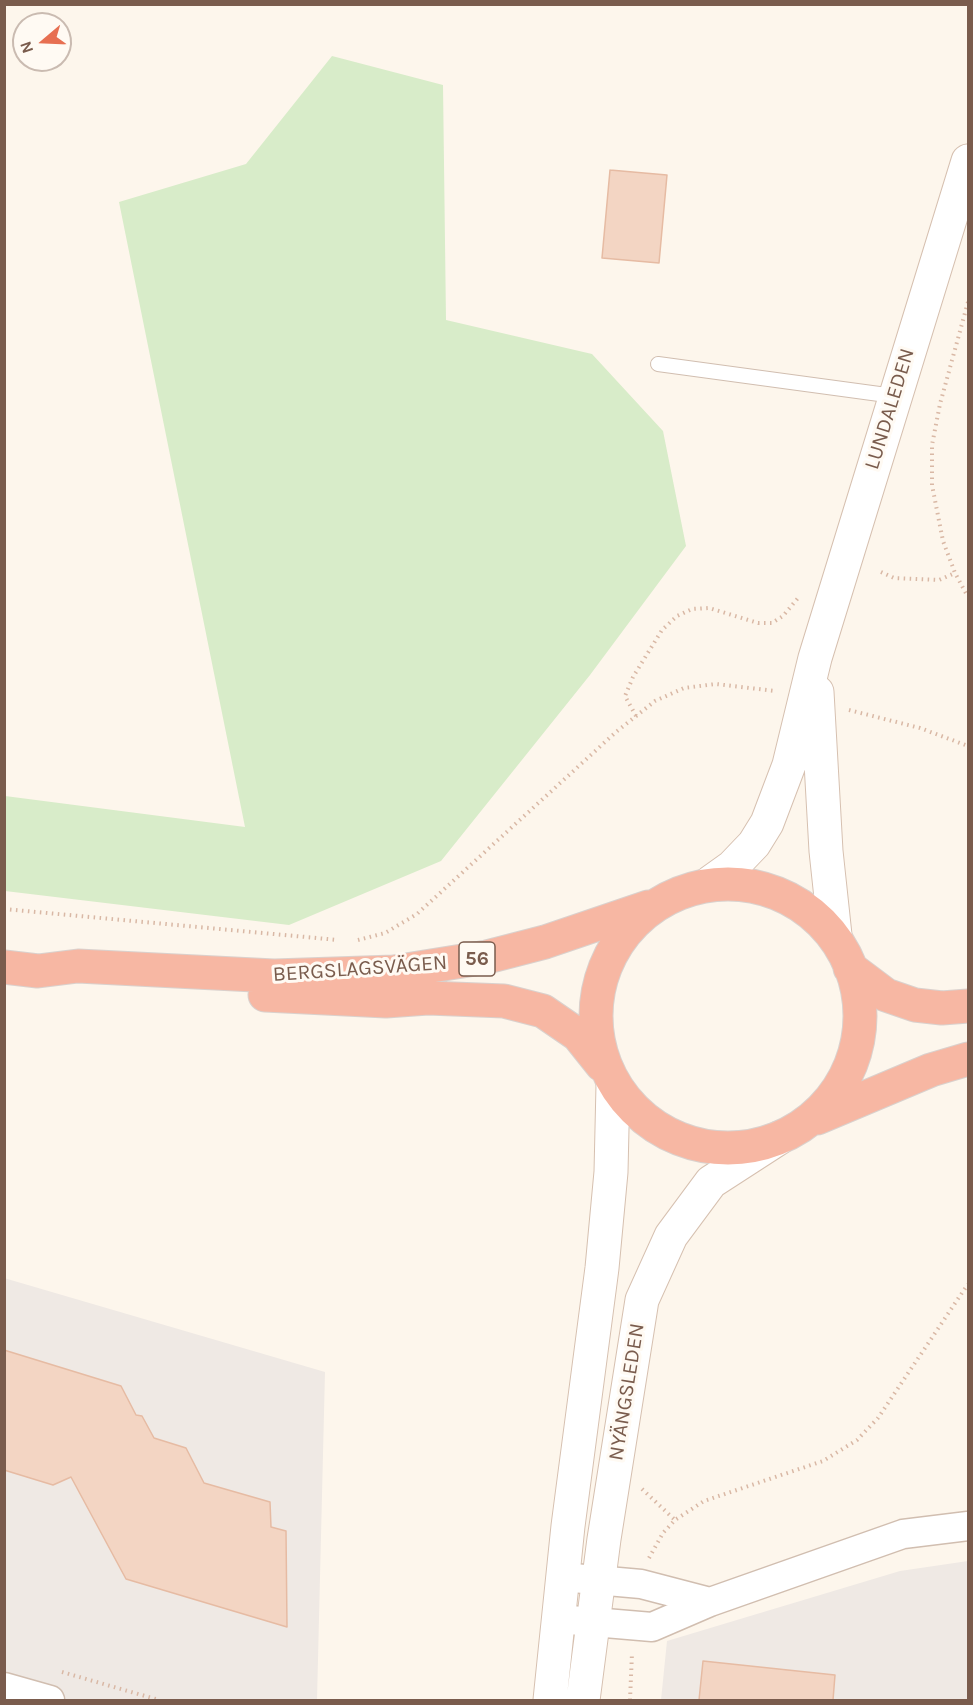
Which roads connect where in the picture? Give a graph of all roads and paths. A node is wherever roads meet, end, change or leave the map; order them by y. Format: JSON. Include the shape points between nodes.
{"nodes":[{"id":1,"x":969,"y":161,"type":"edge"},
{"id":2,"x":969,"y":302,"type":"edge"},
{"id":3,"x":658,"y":364,"type":"dead end"},
{"id":4,"x":894,"y":396,"type":"junction"},
{"id":5,"x":881,"y":572,"type":"dead end"},
{"id":6,"x":955,"y":573,"type":"junction"},
{"id":7,"x":969,"y":597,"type":"edge"},
{"id":8,"x":798,"y":598,"type":"dead end"},
{"id":9,"x":815,"y":658,"type":"junction"},
{"id":10,"x":781,"y":692,"type":"dead end"},
{"id":11,"x":846,"y":710,"type":"dead end"},
{"id":12,"x":636,"y":716,"type":"junction"},
{"id":13,"x":969,"y":746,"type":"edge"},
{"id":14,"x":711,"y":882,"type":"junction"},
{"id":15,"x":673,"y":899,"type":"junction"},
{"id":16,"x":4,"y":909,"type":"edge"},
{"id":17,"x":835,"y":935,"type":"junction"},
{"id":18,"x":355,"y":940,"type":"dead end"},
{"id":19,"x":345,"y":941,"type":"dead end"},
{"id":20,"x":4,"y":968,"type":"edge"},
{"id":21,"x":850,"y":968,"type":"junction"},
{"id":22,"x":38,"y":971,"type":"junction"},
{"id":23,"x":969,"y":1006,"type":"edge"},
{"id":24,"x":969,"y":1059,"type":"edge"},
{"id":25,"x":607,"y":1075,"type":"junction"},
{"id":26,"x":793,"y":1130,"type":"junction"},
{"id":27,"x":969,"y":1284,"type":"edge"},
{"id":28,"x":969,"y":1526,"type":"edge"},
{"id":29,"x":562,"y":1576,"type":"junction"},
{"id":30,"x":599,"y":1579,"type":"junction"},
{"id":31,"x":641,"y":1584,"type":"junction"},
{"id":32,"x":710,"y":1602,"type":"junction"},
{"id":33,"x":558,"y":1620,"type":"junction"},
{"id":34,"x":593,"y":1623,"type":"junction"},
{"id":35,"x":635,"y":1626,"type":"junction"},
{"id":36,"x":60,"y":1671,"type":"dead end"},
{"id":37,"x":4,"y":1687,"type":"edge"},
{"id":38,"x":50,"y":1701,"type":"edge"},
{"id":39,"x":159,"y":1701,"type":"edge"},
{"id":40,"x":550,"y":1701,"type":"edge"},
{"id":41,"x":583,"y":1701,"type":"edge"},
{"id":42,"x":630,"y":1701,"type":"edge"}],
"edges":[{"from":1,"to":4,"type":"street","name":"LUNDALEDEN"},
{"from":2,"to":6,"type":"path","via":[[932,445],[936,517]]},
{"from":3,"to":4,"type":"lane"},
{"from":4,"to":9,"type":"street","name":"LUNDALEDEN"},
{"from":5,"to":6,"type":"path","via":[[894,578],[939,580]]},
{"from":6,"to":7,"type":"path"},
{"from":8,"to":12,"type":"path","via":[[783,616],[772,622],[758,623],[709,608],[692,609],[677,616],[662,630],[633,676],[625,696]]},
{"from":9,"to":14,"type":"street","name":"LUNDALEDEN","via":[[789,765],[766,822],[754,844]]},
{"from":9,"to":17,"type":"street","name":"LUNDALEDEN"},
{"from":10,"to":12,"type":"path","via":[[732,684],[684,688],[655,700]]},
{"from":11,"to":13,"type":"path","via":[[920,728]]},
{"from":12,"to":18,"type":"path","via":[[417,914],[385,933]]},
{"from":14,"to":15,"type":"highway","number":"56"},
{"from":14,"to":17,"type":"highway","number":"56","via":[[756,885],[777,892],[810,909]]},
{"from":15,"to":22,"type":"highway","name":"BERGSLAGSVÄGEN","number":"56","via":[[516,950],[394,972],[274,976],[78,966]]},
{"from":15,"to":25,"type":"highway","number":"56","via":[[624,936],[605,968],[597,999],[597,1038]]},
{"from":16,"to":19,"type":"path"},
{"from":17,"to":21,"type":"highway","number":"56"},
{"from":20,"to":22,"type":"highway","name":"BERGSLAGSVÄGEN","number":"56"},
{"from":21,"to":23,"type":"highway","number":"56","via":[[886,995],[915,1005]]},
{"from":21,"to":26,"type":"highway","number":"56","via":[[860,1001],[851,1067],[834,1097]]},
{"from":22,"to":25,"type":"highway","name":"BERGSLAGSVÄGEN","number":"56","via":[[55,978],[95,984],[217,994],[375,1001],[504,1001],[543,1011],[578,1035]]},
{"from":24,"to":26,"type":"highway","number":"56","via":[[931,1070]]},
{"from":25,"to":26,"type":"highway","number":"56","via":[[636,1111],[681,1140],[729,1147]]},
{"from":25,"to":29,"type":"street","name":"NYÄNGSLEDEN","via":[[611,1172]]},
{"from":26,"to":30,"type":"street","name":"NYÄNGSLEDEN","via":[[711,1182],[671,1236],[642,1300]]},
{"from":27,"to":31,"type":"path","via":[[878,1418],[857,1440],[823,1461],[704,1501],[684,1513],[650,1552]]},
{"from":28,"to":32,"type":"street","via":[[903,1534]]},
{"from":29,"to":30,"type":"street"},
{"from":29,"to":33,"type":"street","name":"NYÄNGSLEDEN"},
{"from":30,"to":31,"type":"street"},
{"from":30,"to":34,"type":"street","name":"NYÄNGSLEDEN"},
{"from":31,"to":32,"type":"street"},
{"from":32,"to":35,"type":"street","via":[[652,1628]]},
{"from":33,"to":34,"type":"street"},
{"from":33,"to":40,"type":"street","name":"NYÄNGSLEDEN"},
{"from":34,"to":35,"type":"street"},
{"from":34,"to":41,"type":"street","name":"NYÄNGSLEDEN"},
{"from":35,"to":42,"type":"path"},
{"from":36,"to":39,"type":"path"},
{"from":37,"to":38,"type":"street"}]}
